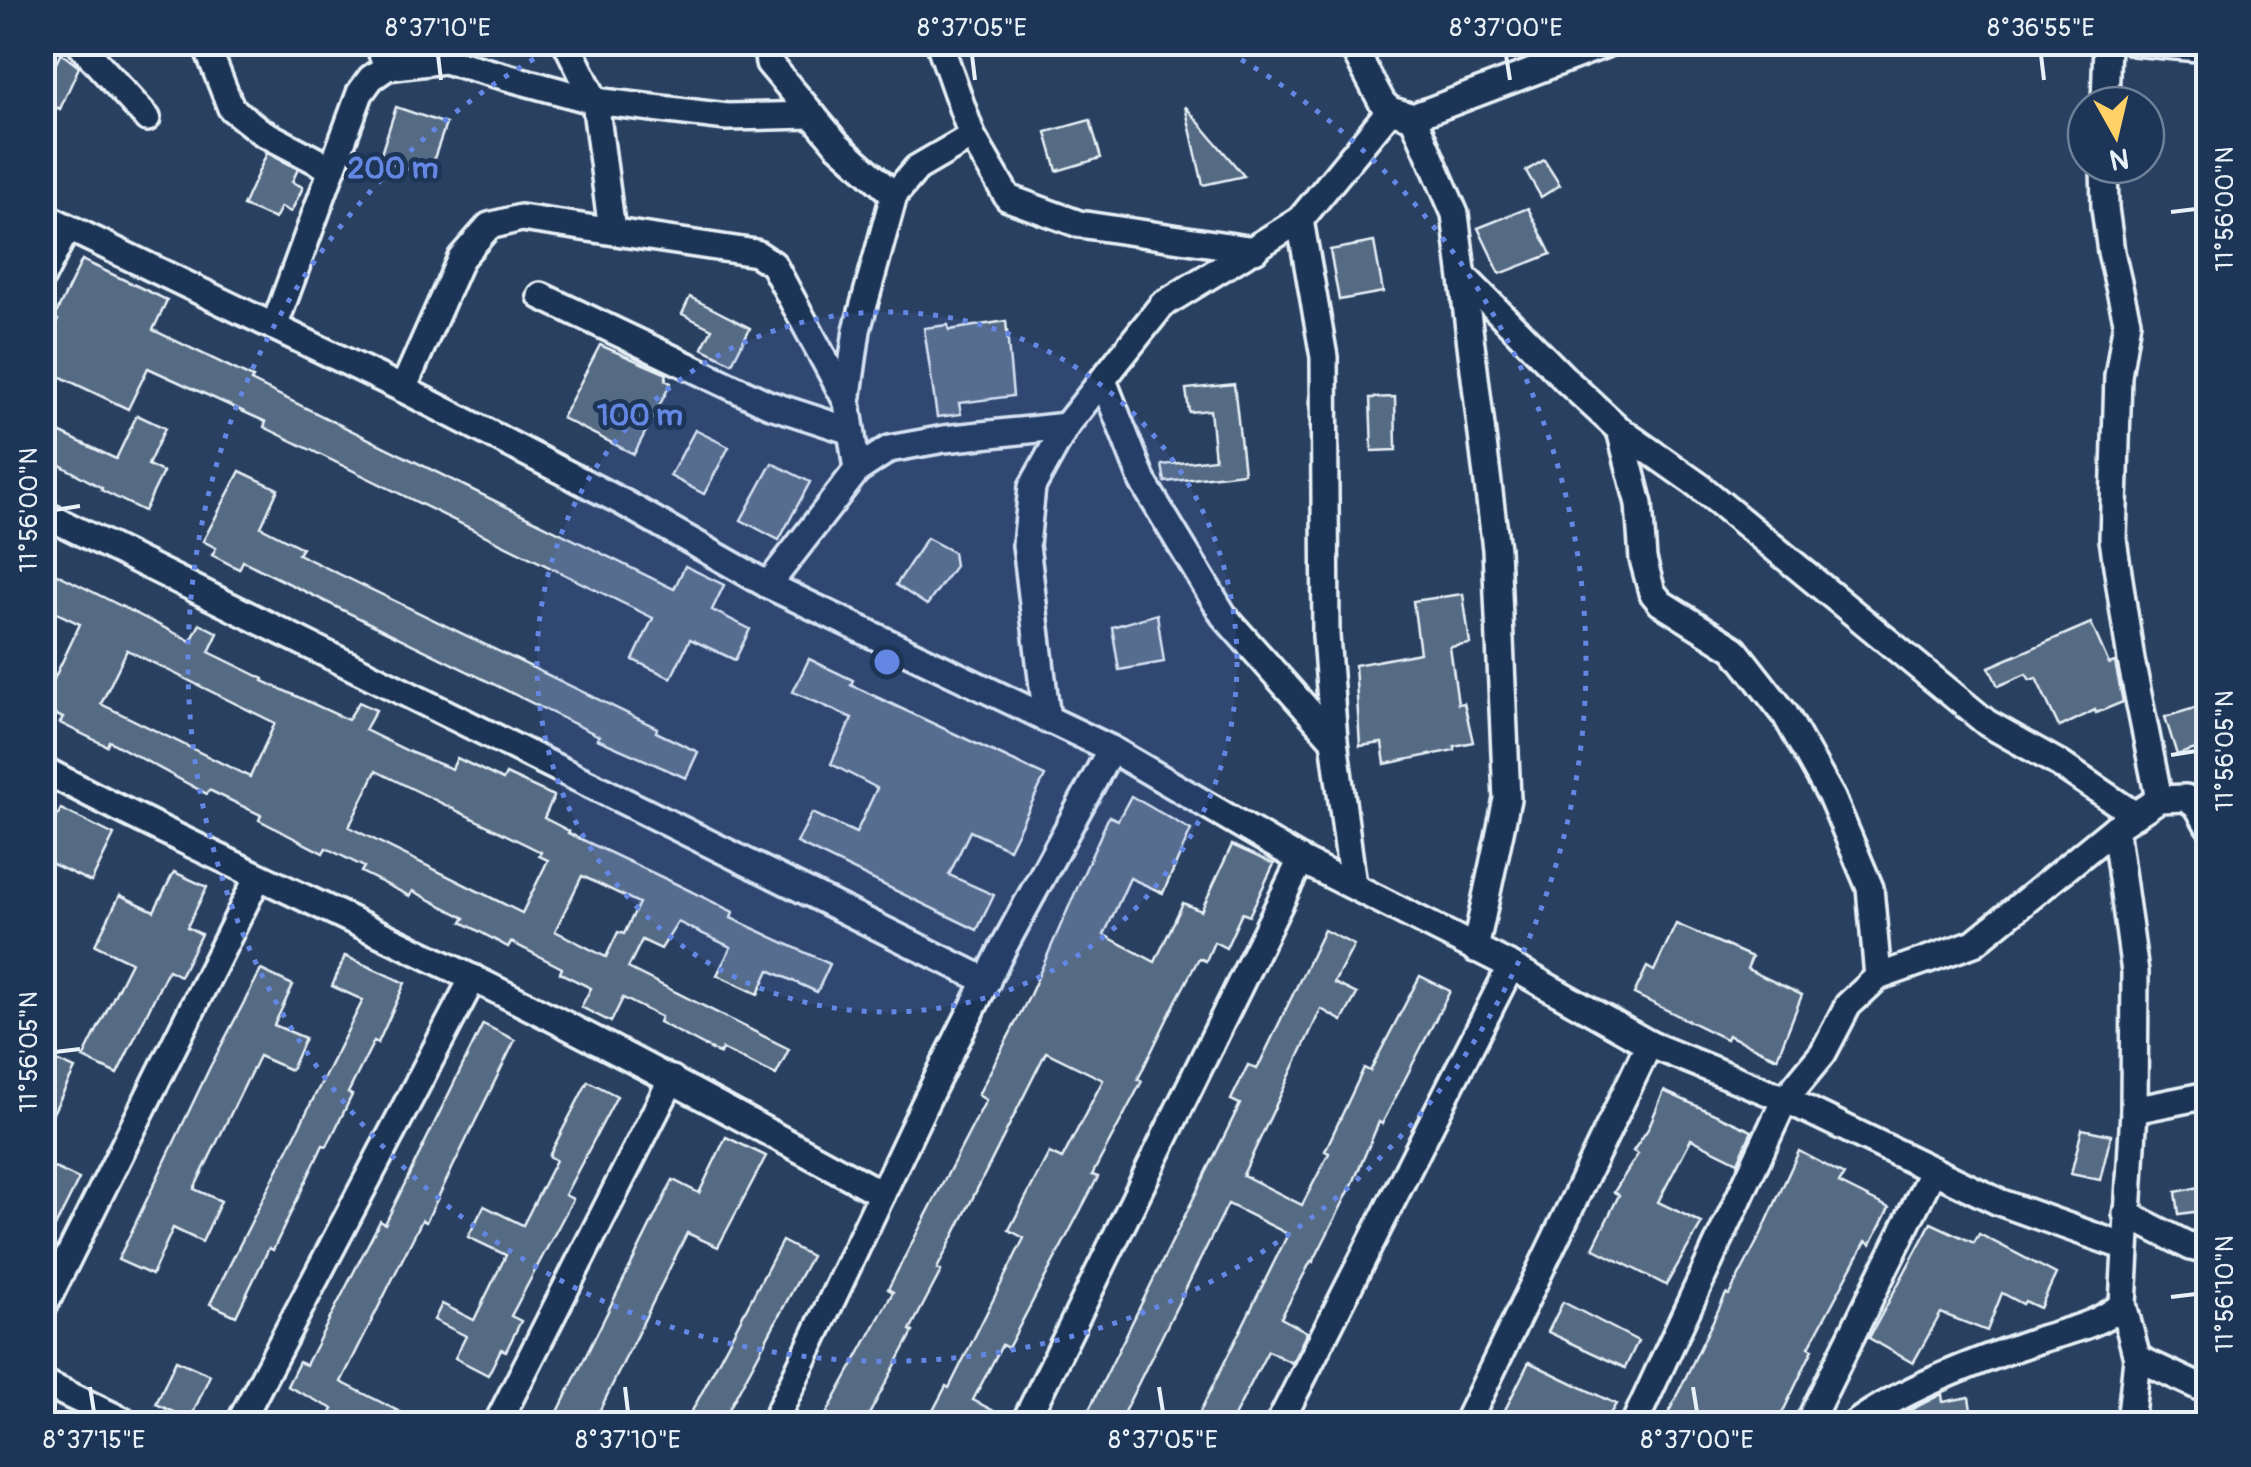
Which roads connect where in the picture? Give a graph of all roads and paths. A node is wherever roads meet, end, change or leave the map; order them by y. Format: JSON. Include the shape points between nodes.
{"nodes":[{"id":1,"x":78,"y":42,"type":"edge"},
{"id":2,"x":204,"y":42,"type":"edge"},
{"id":3,"x":378,"y":42,"type":"edge"},
{"id":4,"x":566,"y":42,"type":"edge"},
{"id":5,"x":766,"y":42,"type":"edge"},
{"id":6,"x":940,"y":42,"type":"edge"},
{"id":7,"x":1350,"y":42,"type":"edge"},
{"id":8,"x":1611,"y":42,"type":"edge"},
{"id":9,"x":2107,"y":42,"type":"edge"},
{"id":10,"x":2134,"y":42,"type":"edge"},
{"id":11,"x":2208,"y":49,"type":"edge"},
{"id":12,"x":387,"y":68,"type":"junction"},
{"id":13,"x":2106,"y":85,"type":"edge"},
{"id":14,"x":596,"y":101,"type":"junction"},
{"id":15,"x":1402,"y":114,"type":"junction"},
{"id":16,"x":813,"y":116,"type":"junction"},
{"id":17,"x":147,"y":118,"type":"dead end"},
{"id":18,"x":972,"y":136,"type":"junction"},
{"id":19,"x":332,"y":169,"type":"junction"},
{"id":20,"x":2104,"y":185,"type":"edge"},
{"id":21,"x":894,"y":195,"type":"junction"},
{"id":22,"x":42,"y":215,"type":"edge"},
{"id":23,"x":1300,"y":220,"type":"junction"},
{"id":24,"x":67,"y":228,"type":"junction"},
{"id":25,"x":612,"y":232,"type":"junction"},
{"id":26,"x":1256,"y":250,"type":"junction"},
{"id":27,"x":42,"y":277,"type":"edge"},
{"id":28,"x":1464,"y":277,"type":"junction"},
{"id":29,"x":541,"y":296,"type":"dead end"},
{"id":30,"x":274,"y":327,"type":"junction"},
{"id":31,"x":1103,"y":380,"type":"junction"},
{"id":32,"x":403,"y":390,"type":"junction"},
{"id":33,"x":848,"y":402,"type":"junction"},
{"id":34,"x":1066,"y":426,"type":"junction"},
{"id":35,"x":1620,"y":430,"type":"junction"},
{"id":36,"x":852,"y":431,"type":"junction"},
{"id":37,"x":857,"y":470,"type":"junction"},
{"id":38,"x":42,"y":513,"type":"edge"},
{"id":39,"x":768,"y":584,"type":"junction"},
{"id":40,"x":1047,"y":720,"type":"junction"},
{"id":41,"x":1334,"y":740,"type":"junction"},
{"id":42,"x":1111,"y":749,"type":"junction"},
{"id":43,"x":45,"y":776,"type":"edge"},
{"id":44,"x":2159,"y":799,"type":"junction"},
{"id":45,"x":2205,"y":812,"type":"edge"},
{"id":46,"x":2125,"y":821,"type":"junction"},
{"id":47,"x":1301,"y":860,"type":"junction"},
{"id":48,"x":258,"y":877,"type":"junction"},
{"id":49,"x":1354,"y":885,"type":"junction"},
{"id":50,"x":1475,"y":950,"type":"junction"},
{"id":51,"x":1510,"y":966,"type":"junction"},
{"id":52,"x":1878,"y":977,"type":"junction"},
{"id":53,"x":473,"y":978,"type":"junction"},
{"id":54,"x":986,"y":982,"type":"junction"},
{"id":55,"x":1649,"y":1044,"type":"junction"},
{"id":56,"x":672,"y":1080,"type":"junction"},
{"id":57,"x":2208,"y":1095,"type":"edge"},
{"id":58,"x":1785,"y":1099,"type":"junction"},
{"id":59,"x":2134,"y":1110,"type":"junction"},
{"id":60,"x":1933,"y":1170,"type":"junction"},
{"id":61,"x":882,"y":1194,"type":"junction"},
{"id":62,"x":2126,"y":1214,"type":"junction"},
{"id":63,"x":2124,"y":1247,"type":"junction"},
{"id":64,"x":2208,"y":1252,"type":"edge"},
{"id":65,"x":2122,"y":1304,"type":"junction"},
{"id":66,"x":42,"y":1310,"type":"edge"},
{"id":67,"x":2138,"y":1358,"type":"junction"},
{"id":68,"x":42,"y":1382,"type":"edge"},
{"id":69,"x":2208,"y":1391,"type":"edge"},
{"id":70,"x":91,"y":1416,"type":"edge"},
{"id":71,"x":130,"y":1424,"type":"edge"},
{"id":72,"x":239,"y":1424,"type":"edge"},
{"id":73,"x":497,"y":1424,"type":"edge"},
{"id":74,"x":773,"y":1424,"type":"edge"},
{"id":75,"x":1024,"y":1424,"type":"edge"},
{"id":76,"x":1279,"y":1424,"type":"edge"},
{"id":77,"x":1466,"y":1424,"type":"edge"},
{"id":78,"x":1634,"y":1424,"type":"edge"},
{"id":79,"x":1808,"y":1424,"type":"edge"},
{"id":80,"x":1855,"y":1424,"type":"edge"},
{"id":81,"x":2130,"y":1424,"type":"edge"}],
"edges":[{"from":1,"to":17,"type":"street"},
{"from":2,"to":19,"type":"street","via":[[231,108]]},
{"from":3,"to":12,"type":"street"},
{"from":4,"to":14,"type":"street"},
{"from":5,"to":16,"type":"street","via":[[769,63]]},
{"from":6,"to":18,"type":"street"},
{"from":7,"to":15,"type":"street","via":[[1382,102]]},
{"from":8,"to":15,"type":"street"},
{"from":9,"to":13,"type":"street"},
{"from":10,"to":11,"type":"street"},
{"from":12,"to":14,"type":"street","via":[[444,60]]},
{"from":12,"to":19,"type":"street","via":[[360,93]]},
{"from":14,"to":16,"type":"street","via":[[727,116]]},
{"from":14,"to":25,"type":"street"},
{"from":15,"to":23,"type":"street"},
{"from":15,"to":28,"type":"street","via":[[1455,214]]},
{"from":16,"to":21,"type":"street"},
{"from":18,"to":21,"type":"street","via":[[917,168]]},
{"from":18,"to":26,"type":"street","via":[[1008,198],[1080,224]]},
{"from":19,"to":30,"type":"street"},
{"from":20,"to":44,"type":"street","via":[[2127,321],[2118,376],[2113,540]]},
{"from":21,"to":33,"type":"street","via":[[857,330]]},
{"from":22,"to":24,"type":"street"},
{"from":23,"to":26,"type":"street"},
{"from":23,"to":41,"type":"street","via":[[1324,356],[1326,636]]},
{"from":24,"to":27,"type":"street"},
{"from":24,"to":30,"type":"street"},
{"from":25,"to":32,"type":"street","via":[[521,218],[490,226],[461,258]]},
{"from":25,"to":33,"type":"street","via":[[756,253],[773,264]]},
{"from":26,"to":31,"type":"street","via":[[1162,306]]},
{"from":28,"to":35,"type":"street"},
{"from":28,"to":50,"type":"street","via":[[1496,550],[1507,799]]},
{"from":29,"to":36,"type":"street","via":[[768,404]]},
{"from":30,"to":32,"type":"street"},
{"from":31,"to":34,"type":"street"},
{"from":31,"to":41,"type":"street","via":[[1143,482],[1224,616]]},
{"from":32,"to":39,"type":"street"},
{"from":33,"to":36,"type":"street"},
{"from":34,"to":37,"type":"street","via":[[888,449]]},
{"from":34,"to":40,"type":"street","via":[[1032,487],[1026,545]]},
{"from":35,"to":46,"type":"street","via":[[1698,485],[1987,723],[2058,763]]},
{"from":35,"to":52,"type":"street","via":[[1652,592],[1734,648],[1785,714],[1832,798],[1870,888]]},
{"from":36,"to":37,"type":"street"},
{"from":37,"to":39,"type":"street"},
{"from":38,"to":54,"type":"street"},
{"from":39,"to":40,"type":"street"},
{"from":40,"to":42,"type":"street"},
{"from":41,"to":49,"type":"street"},
{"from":42,"to":47,"type":"street"},
{"from":42,"to":54,"type":"street"},
{"from":43,"to":48,"type":"street"},
{"from":44,"to":45,"type":"street","via":[[2186,798]]},
{"from":44,"to":46,"type":"street"},
{"from":46,"to":52,"type":"street","via":[[1974,943]]},
{"from":46,"to":59,"type":"street","via":[[2135,972]]},
{"from":47,"to":49,"type":"street"},
{"from":47,"to":75,"type":"street"},
{"from":48,"to":53,"type":"street"},
{"from":48,"to":66,"type":"street"},
{"from":49,"to":50,"type":"street"},
{"from":50,"to":51,"type":"street"},
{"from":51,"to":55,"type":"street"},
{"from":51,"to":76,"type":"street"},
{"from":52,"to":58,"type":"street","via":[[1848,1005],[1823,1053]]},
{"from":53,"to":56,"type":"street"},
{"from":53,"to":72,"type":"street"},
{"from":54,"to":61,"type":"street"},
{"from":55,"to":58,"type":"street"},
{"from":55,"to":77,"type":"street"},
{"from":56,"to":61,"type":"street"},
{"from":56,"to":73,"type":"street"},
{"from":57,"to":59,"type":"street"},
{"from":58,"to":60,"type":"street"},
{"from":58,"to":78,"type":"street"},
{"from":59,"to":62,"type":"street"},
{"from":60,"to":63,"type":"street","via":[[1998,1202]]},
{"from":60,"to":79,"type":"street"},
{"from":61,"to":74,"type":"street"},
{"from":62,"to":63,"type":"street"},
{"from":62,"to":64,"type":"street"},
{"from":63,"to":65,"type":"street"},
{"from":65,"to":67,"type":"street"},
{"from":65,"to":80,"type":"street","via":[[2105,1319],[1911,1392]]},
{"from":67,"to":69,"type":"street"},
{"from":67,"to":81,"type":"street"},
{"from":68,"to":70,"type":"street"},
{"from":70,"to":71,"type":"street"}]}
